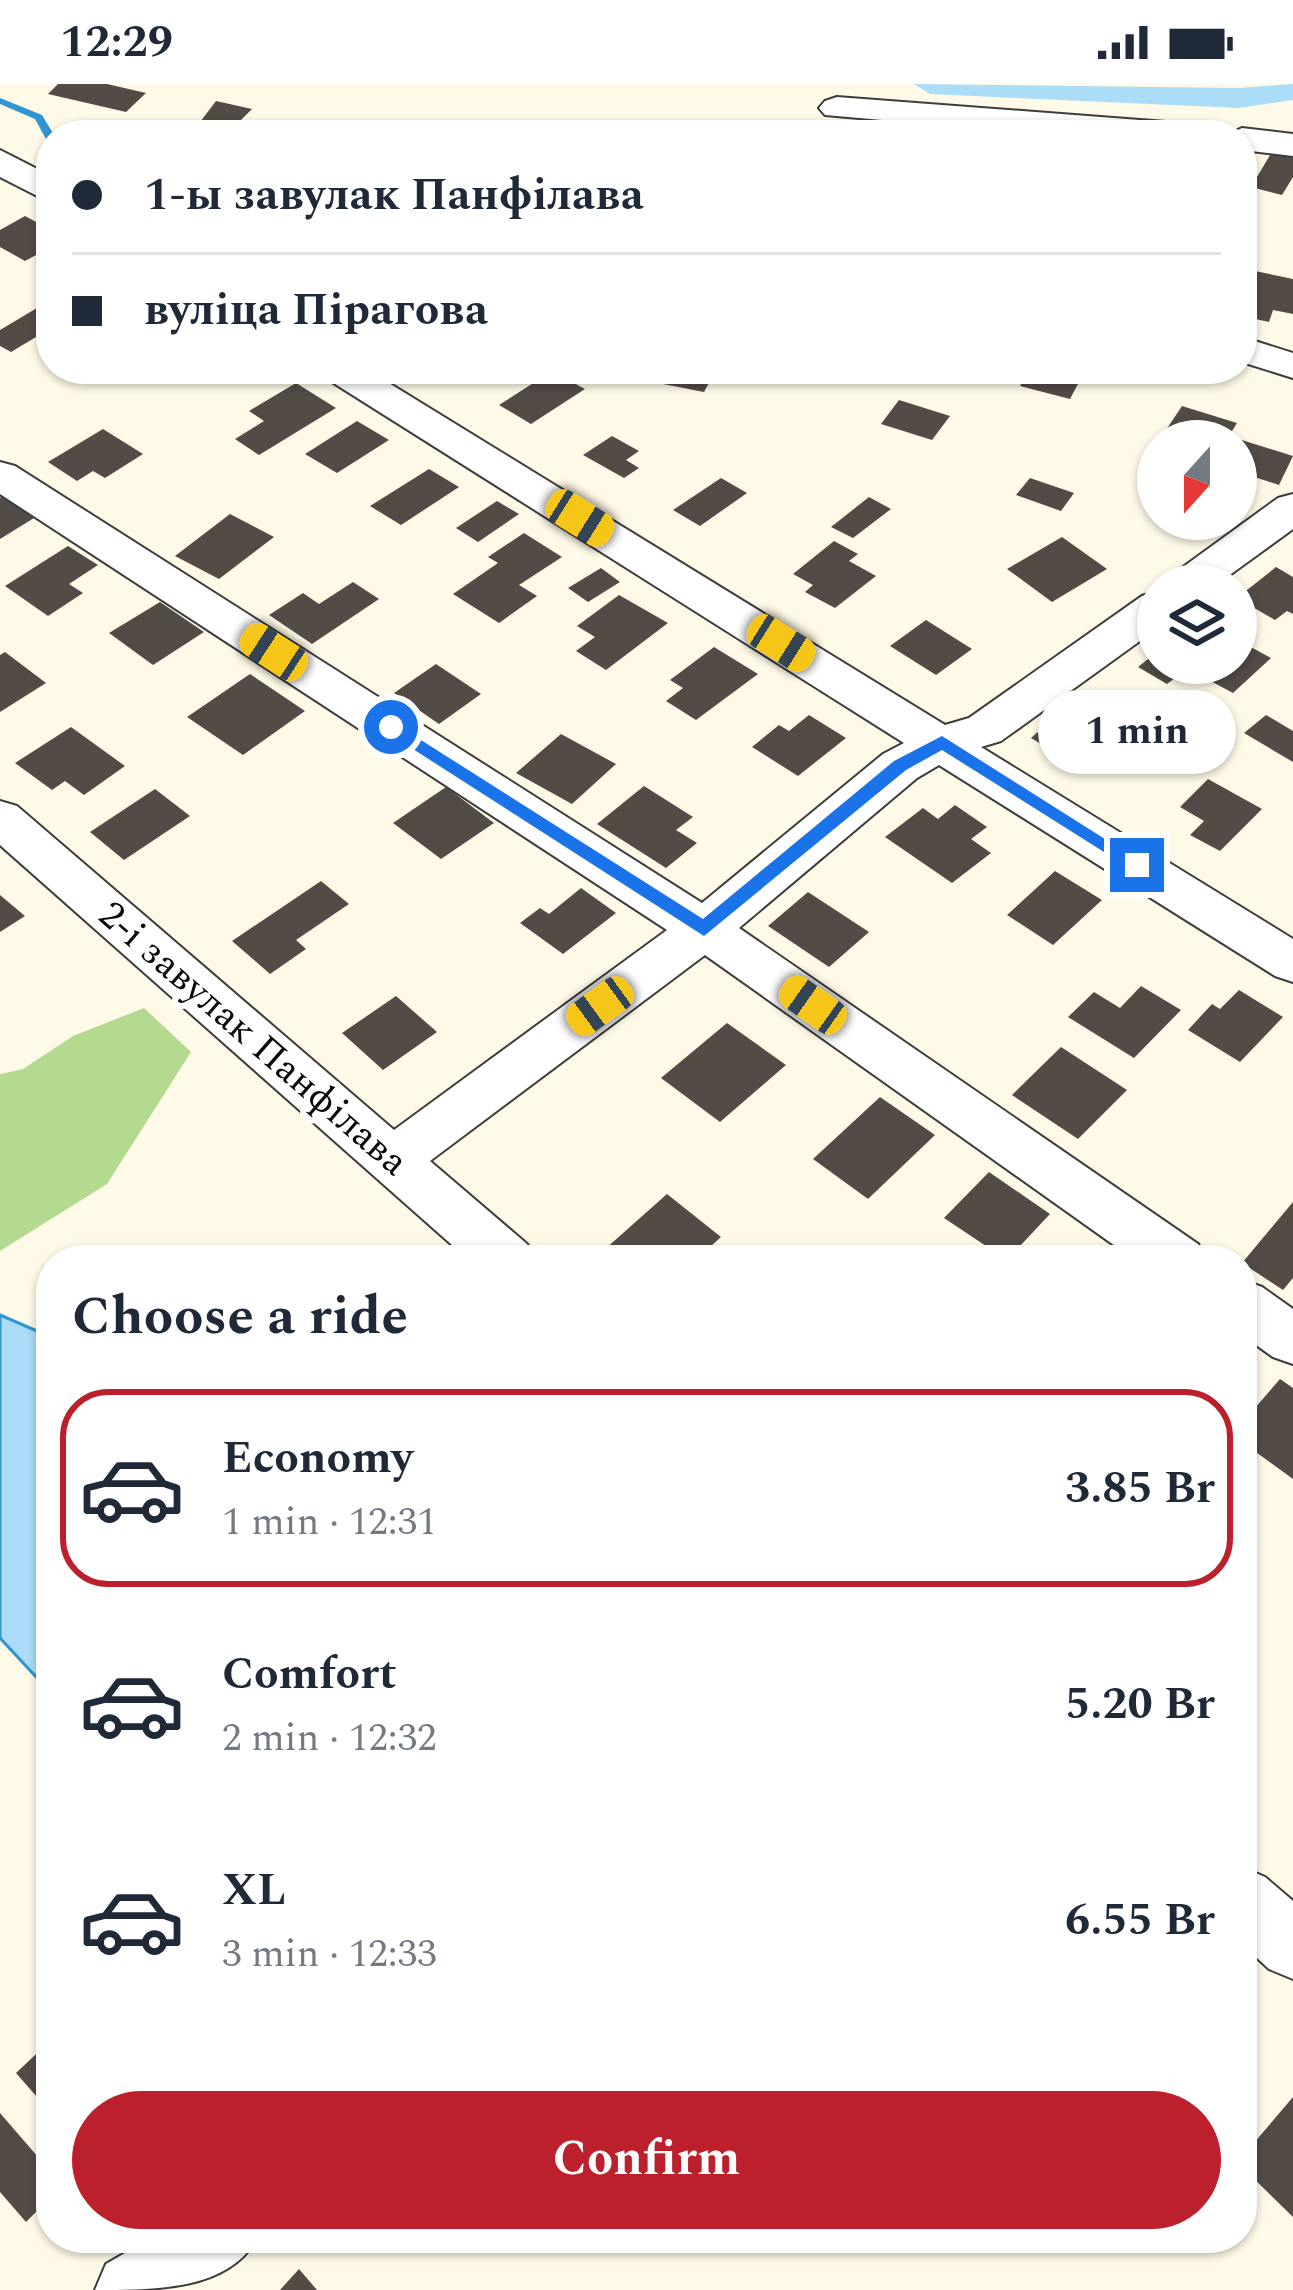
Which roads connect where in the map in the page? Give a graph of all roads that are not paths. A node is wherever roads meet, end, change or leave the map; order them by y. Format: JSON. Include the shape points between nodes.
{"nodes":[{"id":1,"x":837,"y":108,"type":"dead end"},
{"id":2,"x":995,"y":120,"type":"edge"},
{"id":3,"x":1257,"y":141,"type":"edge"},
{"id":4,"x":1293,"y":145,"type":"edge"},
{"id":5,"x":0,"y":161,"type":"edge"},
{"id":6,"x":36,"y":184,"type":"edge"},
{"id":7,"x":1257,"y":354,"type":"edge"},
{"id":8,"x":1293,"y":366,"type":"edge"},
{"id":9,"x":362,"y":384,"type":"edge"},
{"id":10,"x":0,"y":476,"type":"edge"},
{"id":11,"x":1293,"y":508,"type":"edge"},
{"id":12,"x":1216,"y":564,"type":"edge"},
{"id":13,"x":1137,"y":621,"type":"edge"},
{"id":14,"x":942,"y":742,"type":"junction"},
{"id":15,"x":0,"y":818,"type":"edge"},
{"id":16,"x":704,"y":929,"type":"junction"},
{"id":17,"x":1293,"y":963,"type":"edge"},
{"id":18,"x":392,"y":1160,"type":"junction"},
{"id":19,"x":490,"y":1245,"type":"edge"},
{"id":20,"x":1157,"y":1245,"type":"edge"},
{"id":21,"x":1257,"y":1315,"type":"edge"},
{"id":22,"x":1293,"y":1340,"type":"edge"},
{"id":23,"x":1257,"y":1913,"type":"edge"},
{"id":24,"x":1293,"y":1945,"type":"edge"},
{"id":25,"x":195,"y":2253,"type":"edge"},
{"id":26,"x":132,"y":2290,"type":"edge"}],
"edges":[{"from":1,"to":2,"type":"street"},
{"from":3,"to":4,"type":"street"},
{"from":5,"to":6,"type":"street"},
{"from":7,"to":8,"type":"street"},
{"from":9,"to":14,"type":"street"},
{"from":10,"to":16,"type":"street"},
{"from":11,"to":12,"type":"street"},
{"from":13,"to":14,"type":"street","via":[[986,730]]},
{"from":14,"to":16,"type":"street","via":[[900,766]]},
{"from":14,"to":17,"type":"street"},
{"from":15,"to":18,"type":"street","name":"2-і завулак Панфілава"},
{"from":16,"to":18,"type":"street"},
{"from":16,"to":20,"type":"street"},
{"from":18,"to":19,"type":"street","name":"2-і завулак Панфілава"},
{"from":21,"to":22,"type":"street"},
{"from":23,"to":24,"type":"street"},
{"from":25,"to":26,"type":"street"}]}
